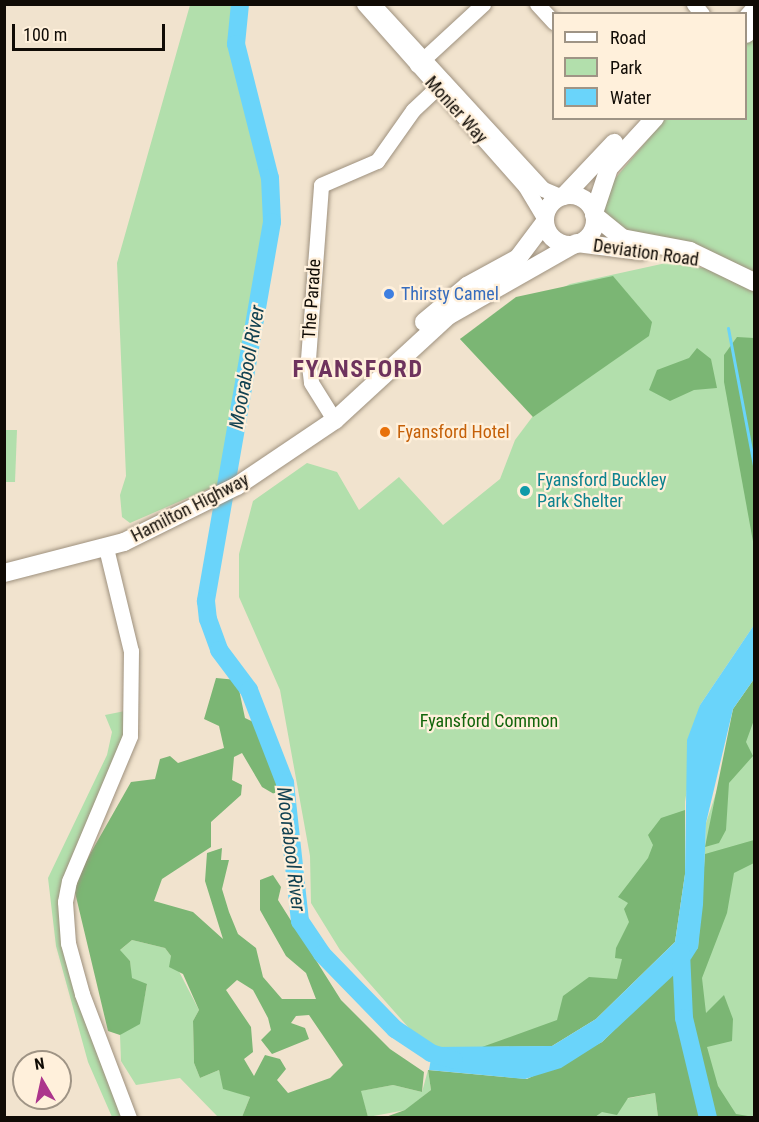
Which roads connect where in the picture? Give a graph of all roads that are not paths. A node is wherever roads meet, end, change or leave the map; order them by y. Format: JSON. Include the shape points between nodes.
{"nodes":[{"id":1,"x":364,"y":4,"type":"edge"},
{"id":2,"x":373,"y":4,"type":"edge"},
{"id":3,"x":483,"y":4,"type":"edge"},
{"id":4,"x":537,"y":4,"type":"edge"},
{"id":5,"x":552,"y":20,"type":"edge"},
{"id":6,"x":420,"y":62,"type":"junction"},
{"id":7,"x":440,"y":85,"type":"junction"},
{"id":8,"x":638,"y":120,"type":"edge"},
{"id":9,"x":653,"y":120,"type":"edge"},
{"id":10,"x":563,"y":196,"type":"junction"},
{"id":11,"x":594,"y":214,"type":"junction"},
{"id":12,"x":545,"y":220,"type":"junction"},
{"id":13,"x":576,"y":244,"type":"junction"},
{"id":14,"x":716,"y":263,"type":"junction"},
{"id":15,"x":754,"y":282,"type":"edge"},
{"id":16,"x":434,"y":320,"type":"junction"},
{"id":17,"x":332,"y":416,"type":"junction"},
{"id":18,"x":106,"y":548,"type":"junction"},
{"id":19,"x":4,"y":573,"type":"edge"},
{"id":20,"x":129,"y":1118,"type":"edge"}],
"edges":[{"from":1,"to":6,"type":"street","name":"Monier Way"},
{"from":2,"to":6,"type":"street","name":"Monier Way"},
{"from":3,"to":6,"type":"street"},
{"from":4,"to":5,"type":"street"},
{"from":6,"to":7,"type":"street","name":"Monier Way"},
{"from":7,"to":10,"type":"street","name":"Monier Way","via":[[543,189]]},
{"from":7,"to":12,"type":"street","name":"Monier Way","via":[[531,192]]},
{"from":7,"to":17,"type":"street","name":"The Parade","via":[[373,163],[324,180],[308,360],[311,382]]},
{"from":8,"to":10,"type":"main road"},
{"from":9,"to":11,"type":"main road","via":[[609,168]]},
{"from":10,"to":11,"type":"main road","via":[[582,199]]},
{"from":10,"to":12,"type":"main road"},
{"from":11,"to":13,"type":"main road","via":[[590,234]]},
{"from":11,"to":14,"type":"main road","name":"Deviation Road","via":[[622,238],[681,249]]},
{"from":12,"to":13,"type":"main road","via":[[555,240]]},
{"from":12,"to":16,"type":"main road","name":"Hamilton Highway","via":[[518,258],[467,286]]},
{"from":13,"to":14,"type":"main road","name":"Deviation Road"},
{"from":13,"to":16,"type":"main road","name":"Hamilton Highway"},
{"from":14,"to":15,"type":"main road","name":"Deviation Road"},
{"from":16,"to":17,"type":"main road","name":"Hamilton Highway"},
{"from":17,"to":18,"type":"main road","name":"Hamilton Highway","via":[[299,444],[173,521]]},
{"from":18,"to":19,"type":"main road","name":"Hamilton Highway"},
{"from":18,"to":20,"type":"street","via":[[130,651],[130,736],[69,881],[65,902],[68,943],[82,994]]}]}
